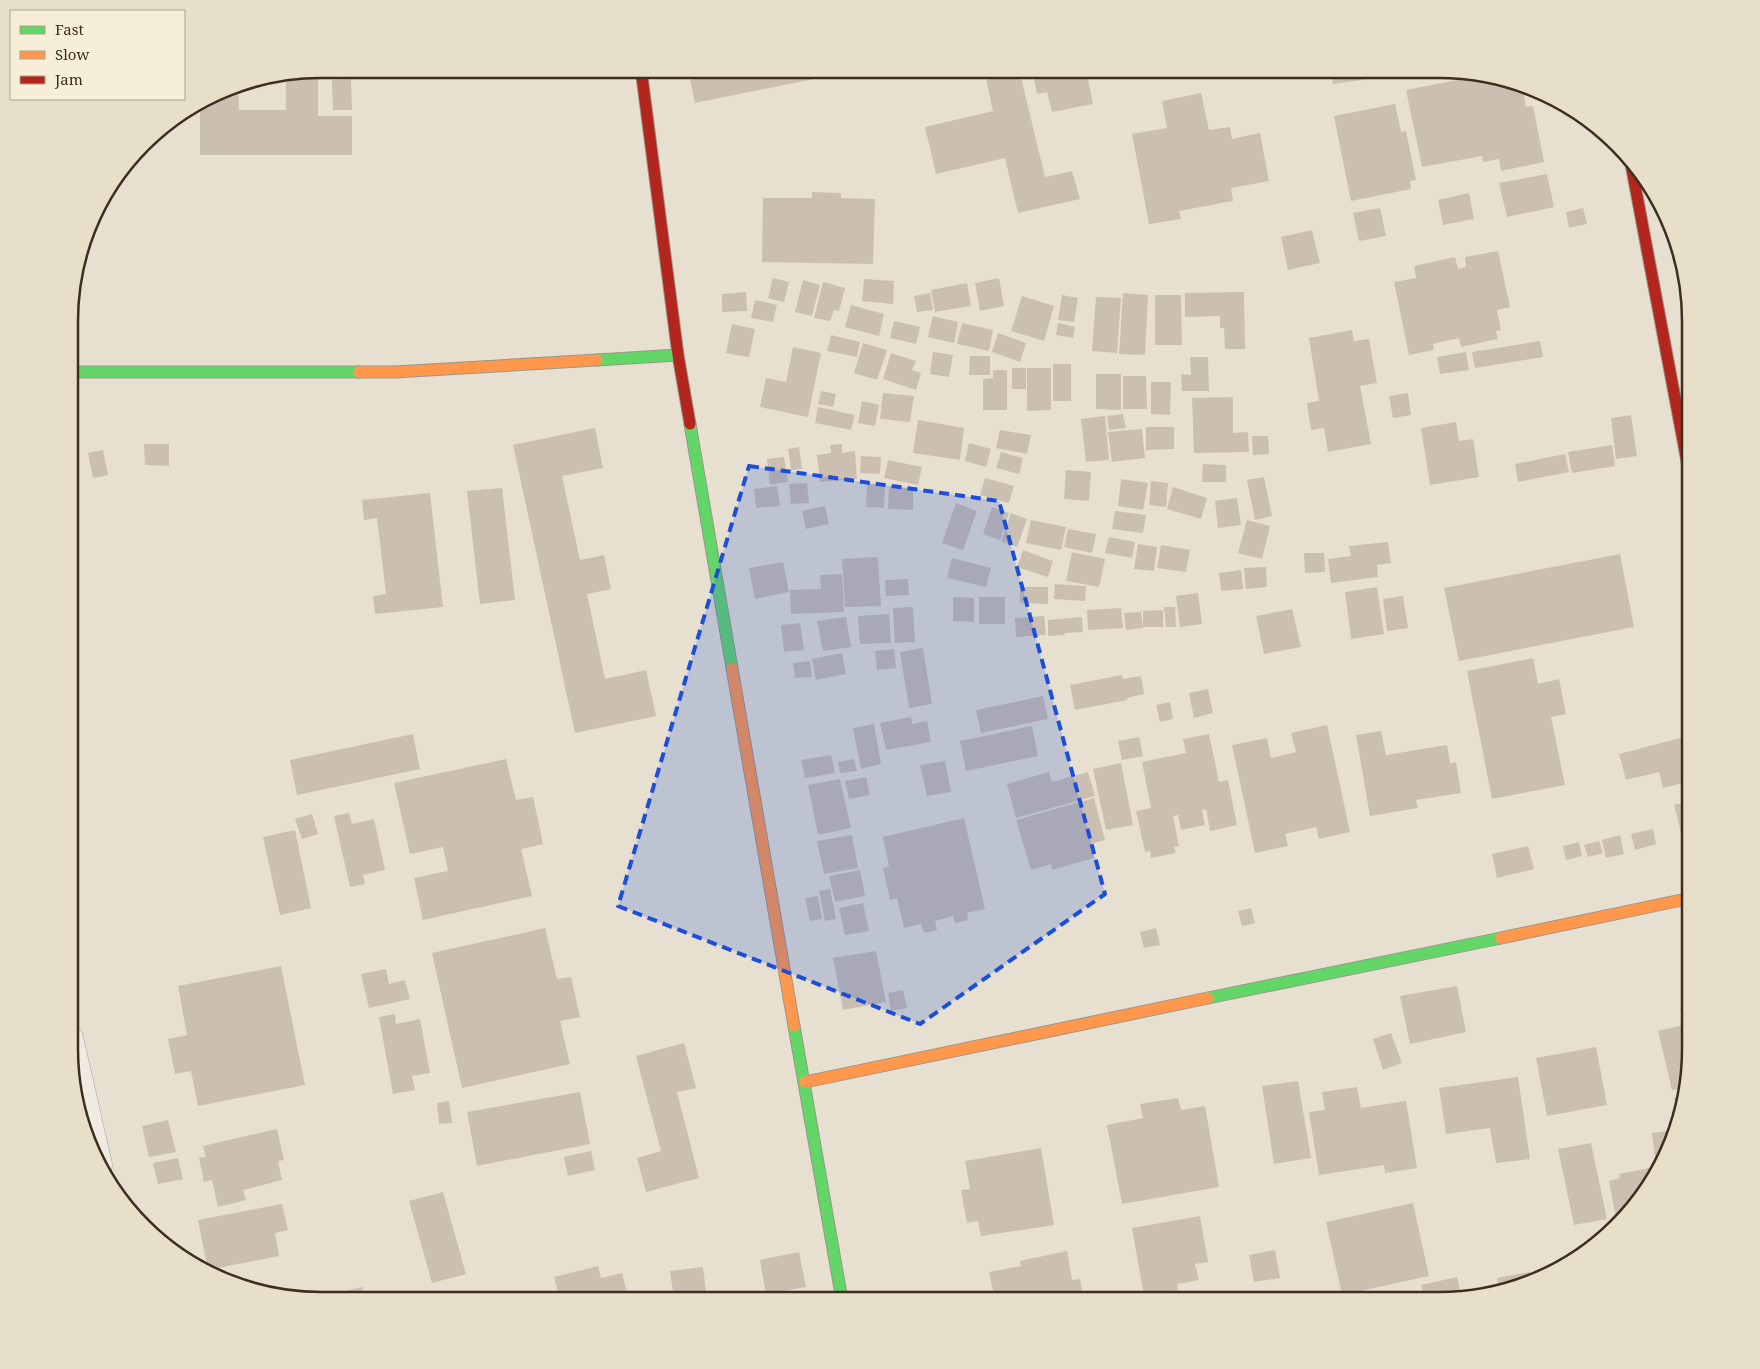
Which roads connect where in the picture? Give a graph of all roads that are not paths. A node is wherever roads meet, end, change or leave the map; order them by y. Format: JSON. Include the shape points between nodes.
{"nodes":[{"id":1,"x":642,"y":78,"type":"edge"},
{"id":2,"x":1633,"y":173,"type":"edge"},
{"id":3,"x":678,"y":356,"type":"junction"},
{"id":4,"x":78,"y":372,"type":"edge"},
{"id":5,"x":1682,"y":435,"type":"edge"},
{"id":6,"x":1682,"y":900,"type":"edge"},
{"id":7,"x":805,"y":1082,"type":"junction"},
{"id":8,"x":82,"y":1094,"type":"edge"},
{"id":9,"x":85,"y":1107,"type":"edge"},
{"id":10,"x":841,"y":1292,"type":"edge"}],
"edges":[{"from":1,"to":3,"type":"street"},
{"from":2,"to":5,"type":"street"},
{"from":3,"to":4,"type":"street","via":[[395,372]]},
{"from":3,"to":7,"type":"street"},
{"from":6,"to":7,"type":"street"},
{"from":7,"to":10,"type":"street"},
{"from":8,"to":9,"type":"street"}]}
